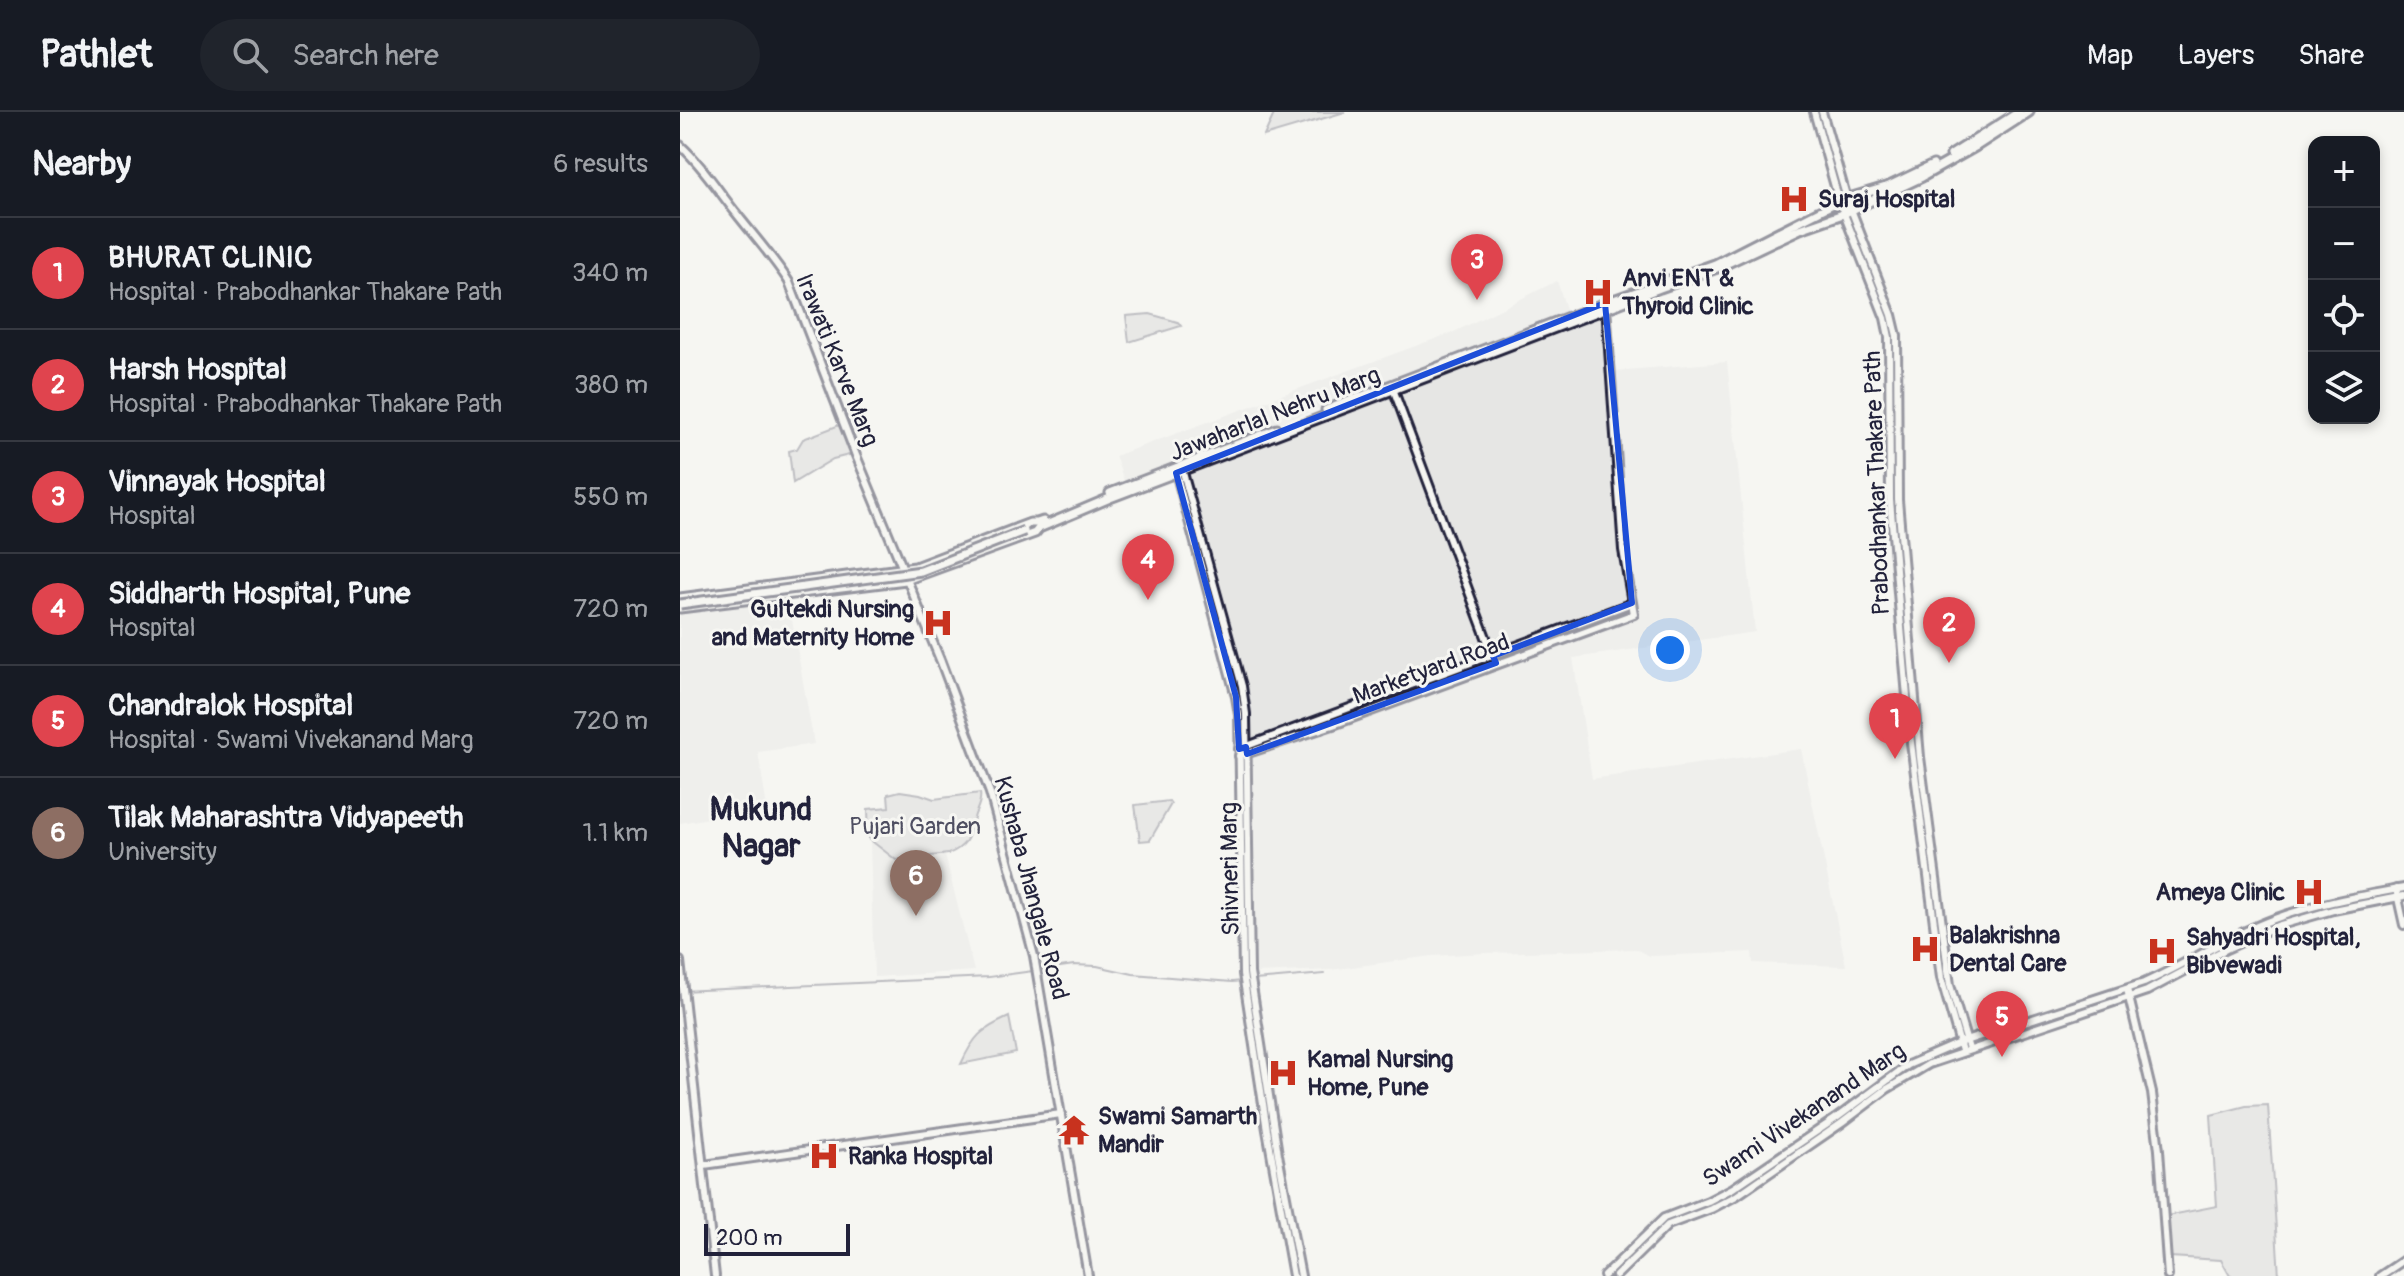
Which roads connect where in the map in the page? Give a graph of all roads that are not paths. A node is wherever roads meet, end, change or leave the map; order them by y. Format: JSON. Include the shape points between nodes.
{"nodes":[{"id":1,"x":1814,"y":112,"type":"edge"},
{"id":2,"x":1822,"y":112,"type":"edge"},
{"id":3,"x":2019,"y":112,"type":"edge"},
{"id":4,"x":2029,"y":112,"type":"edge"},
{"id":5,"x":680,"y":145,"type":"edge"},
{"id":6,"x":1870,"y":196,"type":"junction"},
{"id":7,"x":1843,"y":200,"type":"junction"},
{"id":8,"x":1847,"y":212,"type":"junction"},
{"id":9,"x":1742,"y":253,"type":"junction"},
{"id":10,"x":1606,"y":306,"type":"junction"},
{"id":11,"x":1393,"y":387,"type":"junction"},
{"id":12,"x":1179,"y":470,"type":"junction"},
{"id":13,"x":1038,"y":526,"type":"junction"},
{"id":14,"x":903,"y":569,"type":"junction"},
{"id":15,"x":906,"y":580,"type":"junction"},
{"id":16,"x":680,"y":603,"type":"edge"},
{"id":17,"x":1632,"y":603,"type":"junction"},
{"id":18,"x":1495,"y":660,"type":"junction"},
{"id":19,"x":1243,"y":751,"type":"junction"},
{"id":20,"x":2400,"y":893,"type":"edge"},
{"id":21,"x":2404,"y":925,"type":"edge"},
{"id":22,"x":680,"y":961,"type":"edge"},
{"id":23,"x":1248,"y":986,"type":"junction"},
{"id":24,"x":2128,"y":993,"type":"junction"},
{"id":25,"x":1964,"y":1046,"type":"junction"},
{"id":26,"x":1061,"y":1114,"type":"junction"},
{"id":27,"x":704,"y":1165,"type":"junction"},
{"id":28,"x":2404,"y":1260,"type":"edge"},
{"id":29,"x":715,"y":1276,"type":"edge"},
{"id":30,"x":1088,"y":1276,"type":"edge"},
{"id":31,"x":1293,"y":1276,"type":"edge"},
{"id":32,"x":1301,"y":1276,"type":"edge"},
{"id":33,"x":1604,"y":1276,"type":"edge"},
{"id":34,"x":1616,"y":1276,"type":"edge"},
{"id":35,"x":2168,"y":1276,"type":"edge"},
{"id":36,"x":2380,"y":1276,"type":"edge"}],
"edges":[{"from":1,"to":7,"type":"main road","name":"Prabodhankar Thakare Path"},
{"from":2,"to":7,"type":"main road","name":"Prabodhankar Thakare Path"},
{"from":3,"to":6,"type":"main road"},
{"from":4,"to":6,"type":"main road","via":[[1935,170]]},
{"from":5,"to":14,"type":"main road","name":"Irawati Karve Marg","via":[[789,282]]},
{"from":6,"to":7,"type":"main road","name":"Jawaharlal Nehru Marg"},
{"from":6,"to":8,"type":"main road","name":"Jawaharlal Nehru Marg"},
{"from":7,"to":8,"type":"main road","name":"Prabodhankar Thakare Path"},
{"from":7,"to":9,"type":"main road","name":"Jawaharlal Nehru Marg"},
{"from":8,"to":9,"type":"main road","name":"Jawaharlal Nehru Marg"},
{"from":8,"to":25,"type":"main road","name":"Prabodhankar Thakare Path","via":[[1897,336],[1898,500],[1918,770],[1938,964]]},
{"from":9,"to":10,"type":"main road","name":"Jawaharlal Nehru Marg","via":[[1717,268]]},
{"from":10,"to":11,"type":"main road","name":"Jawaharlal Nehru Marg"},
{"from":10,"to":17,"type":"main road","via":[[1623,550]]},
{"from":11,"to":12,"type":"main road","name":"Jawaharlal Nehru Marg"},
{"from":11,"to":18,"type":"main road"},
{"from":12,"to":13,"type":"main road","name":"Jawaharlal Nehru Marg"},
{"from":12,"to":19,"type":"main road","name":"Shivneri Marg","via":[[1242,686]]},
{"from":13,"to":14,"type":"main road","name":"Jawaharlal Nehru Marg","via":[[1030,523]]},
{"from":13,"to":15,"type":"main road","name":"Jawaharlal Nehru Marg","via":[[1035,533]]},
{"from":13,"to":16,"type":"main road","bridge":true,"via":[[921,571]]},
{"from":14,"to":15,"type":"main road","name":"Kushaba Jhangale Road"},
{"from":14,"to":16,"type":"main road","name":"Jawaharlal Nehru Marg"},
{"from":15,"to":16,"type":"main road","name":"Jawaharlal Nehru Marg"},
{"from":15,"to":26,"type":"main road","name":"Kushaba Jhangale Road","via":[[990,793],[1036,962]]},
{"from":17,"to":18,"type":"main road","name":"Marketyard Road"},
{"from":17,"to":18,"type":"main road","name":"Marketyard Road","via":[[1634,614]]},
{"from":18,"to":19,"type":"main road","name":"Marketyard Road"},
{"from":19,"to":23,"type":"main road","name":"Shivneri Marg"},
{"from":20,"to":21,"type":"main road"},
{"from":20,"to":24,"type":"main road","name":"Swami Vivekanand Marg","via":[[2331,902],[2274,919]]},
{"from":22,"to":27,"type":"main road"},
{"from":23,"to":31,"type":"main road","name":"Shivneri Marg"},
{"from":23,"to":32,"type":"main road","name":"Shivneri Marg"},
{"from":24,"to":25,"type":"main road","name":"Swami Vivekanand Marg"},
{"from":24,"to":35,"type":"main road","via":[[2152,1093]]},
{"from":25,"to":33,"type":"main road","name":"Swami Vivekanand Marg","via":[[1925,1056],[1900,1070],[1721,1196],[1664,1218]]},
{"from":25,"to":34,"type":"main road","name":"Swami Vivekanand Marg","via":[[1912,1072],[1724,1203],[1668,1225]]},
{"from":26,"to":27,"type":"main road"},
{"from":26,"to":30,"type":"main road","name":"Kushaba Jhangale Road"},
{"from":27,"to":29,"type":"main road"},
{"from":28,"to":36,"type":"main road"}]}
